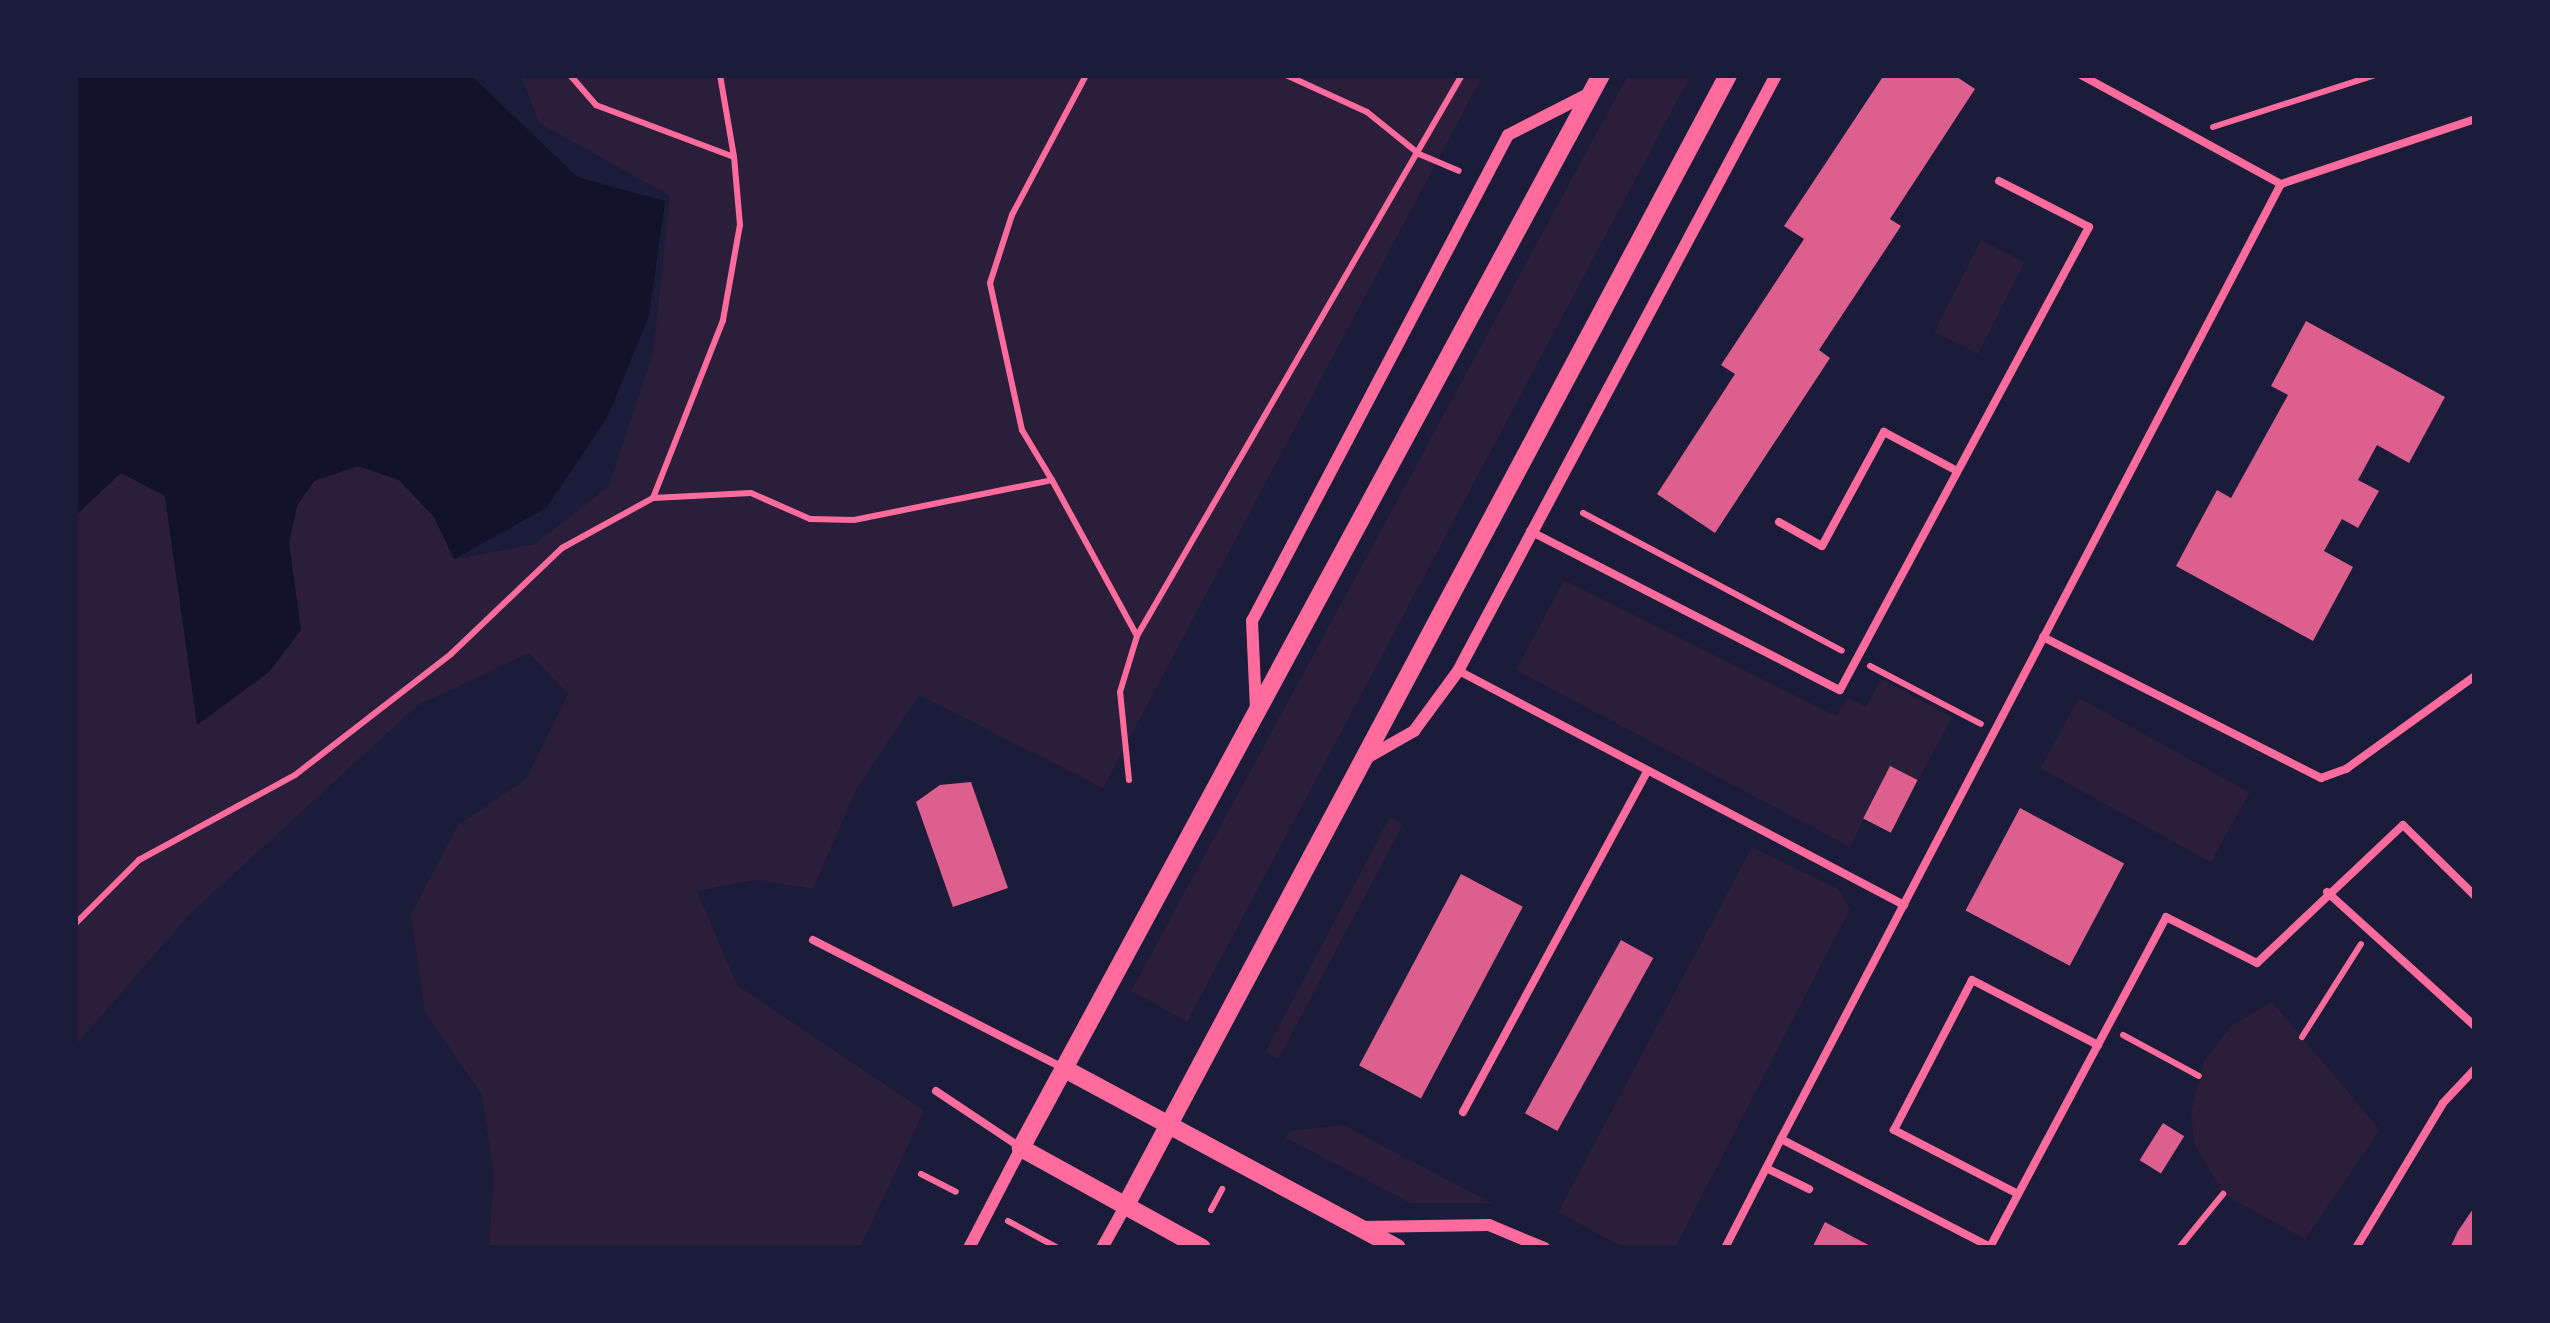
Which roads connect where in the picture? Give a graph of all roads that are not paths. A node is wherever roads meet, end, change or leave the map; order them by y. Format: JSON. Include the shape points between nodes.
{"nodes":[{"id":1,"x":1728,"y":75,"type":"edge"},
{"id":2,"x":1776,"y":75,"type":"edge"},
{"id":3,"x":2081,"y":75,"type":"edge"},
{"id":4,"x":1596,"y":84,"type":"edge"},
{"id":5,"x":2475,"y":118,"type":"edge"},
{"id":6,"x":1999,"y":181,"type":"dead end"},
{"id":7,"x":2281,"y":184,"type":"junction"},
{"id":8,"x":1957,"y":471,"type":"junction"},
{"id":9,"x":1779,"y":522,"type":"dead end"},
{"id":10,"x":1528,"y":530,"type":"junction"},
{"id":11,"x":2043,"y":637,"type":"junction"},
{"id":12,"x":1458,"y":671,"type":"junction"},
{"id":13,"x":2475,"y":676,"type":"edge"},
{"id":14,"x":1256,"y":712,"type":"junction"},
{"id":15,"x":1357,"y":764,"type":"junction"},
{"id":16,"x":1647,"y":772,"type":"junction"},
{"id":17,"x":2327,"y":892,"type":"junction"},
{"id":18,"x":2475,"y":896,"type":"edge"},
{"id":19,"x":1904,"y":905,"type":"junction"},
{"id":20,"x":813,"y":940,"type":"dead end"},
{"id":21,"x":2475,"y":1026,"type":"edge"},
{"id":22,"x":2098,"y":1045,"type":"junction"},
{"id":23,"x":1063,"y":1068,"type":"junction"},
{"id":24,"x":2475,"y":1070,"type":"edge"},
{"id":25,"x":936,"y":1090,"type":"dead end"},
{"id":26,"x":1463,"y":1112,"type":"dead end"},
{"id":27,"x":1171,"y":1122,"type":"junction"},
{"id":28,"x":1781,"y":1139,"type":"junction"},
{"id":29,"x":1021,"y":1148,"type":"junction"},
{"id":30,"x":1766,"y":1168,"type":"junction"},
{"id":31,"x":1809,"y":1190,"type":"dead end"},
{"id":32,"x":2018,"y":1194,"type":"junction"},
{"id":33,"x":1126,"y":1205,"type":"junction"},
{"id":34,"x":1363,"y":1227,"type":"junction"},
{"id":35,"x":969,"y":1248,"type":"edge"},
{"id":36,"x":1102,"y":1248,"type":"edge"},
{"id":37,"x":1202,"y":1248,"type":"edge"},
{"id":38,"x":1397,"y":1248,"type":"edge"},
{"id":39,"x":1544,"y":1248,"type":"edge"},
{"id":40,"x":1725,"y":1248,"type":"edge"},
{"id":41,"x":1990,"y":1248,"type":"edge"},
{"id":42,"x":2356,"y":1248,"type":"edge"}],
"edges":[{"from":1,"to":15,"type":"street"},
{"from":2,"to":10,"type":"street"},
{"from":3,"to":7,"type":"lane"},
{"from":4,"to":14,"type":"street"},
{"from":4,"to":14,"type":"street","via":[[1508,135],[1252,621]]},
{"from":5,"to":7,"type":"lane"},
{"from":6,"to":8,"type":"lane","via":[[2089,227]]},
{"from":7,"to":11,"type":"lane"},
{"from":8,"to":9,"type":"lane","via":[[1884,432],[1822,546]]},
{"from":8,"to":10,"type":"lane","via":[[1840,690]]},
{"from":10,"to":12,"type":"street"},
{"from":11,"to":13,"type":"lane","via":[[2321,778],[2346,769]]},
{"from":11,"to":19,"type":"lane"},
{"from":12,"to":15,"type":"street","via":[[1414,730]]},
{"from":12,"to":16,"type":"lane"},
{"from":14,"to":23,"type":"street"},
{"from":15,"to":27,"type":"street"},
{"from":16,"to":19,"type":"lane"},
{"from":16,"to":26,"type":"lane"},
{"from":17,"to":18,"type":"lane","via":[[2402,824]]},
{"from":17,"to":21,"type":"lane"},
{"from":17,"to":22,"type":"lane","via":[[2258,963],[2166,916]]},
{"from":19,"to":28,"type":"lane"},
{"from":20,"to":23,"type":"lane"},
{"from":22,"to":32,"type":"lane"},
{"from":22,"to":32,"type":"lane","via":[[1972,980],[1962,998],[1894,1130]]},
{"from":23,"to":27,"type":"street"},
{"from":23,"to":29,"type":"street"},
{"from":24,"to":42,"type":"lane","via":[[2443,1103]]},
{"from":25,"to":29,"type":"lane"},
{"from":27,"to":33,"type":"street"},
{"from":27,"to":34,"type":"street"},
{"from":28,"to":30,"type":"lane"},
{"from":28,"to":41,"type":"lane"},
{"from":29,"to":33,"type":"street"},
{"from":29,"to":35,"type":"street"},
{"from":30,"to":31,"type":"lane"},
{"from":30,"to":40,"type":"lane"},
{"from":32,"to":41,"type":"lane"},
{"from":33,"to":36,"type":"street"},
{"from":33,"to":37,"type":"street"},
{"from":34,"to":38,"type":"street"},
{"from":34,"to":39,"type":"street","via":[[1490,1225]]}]}
